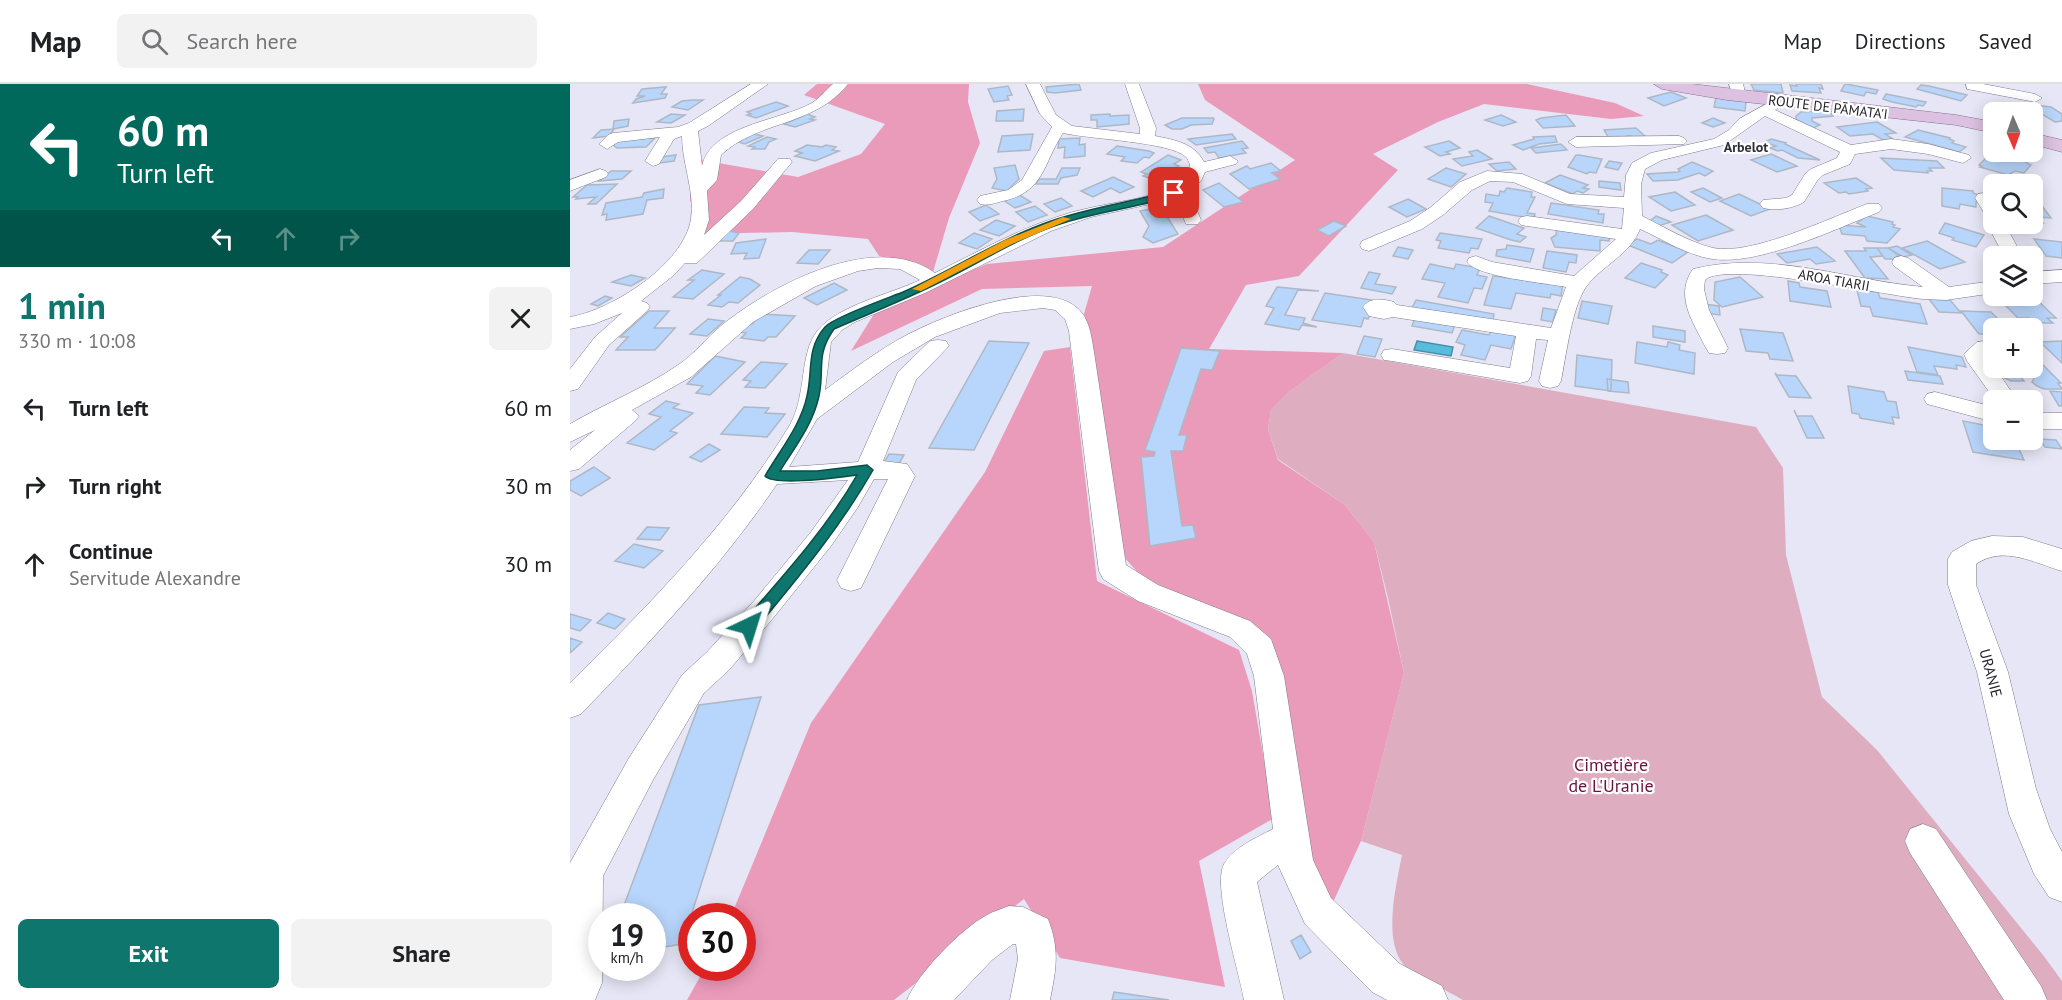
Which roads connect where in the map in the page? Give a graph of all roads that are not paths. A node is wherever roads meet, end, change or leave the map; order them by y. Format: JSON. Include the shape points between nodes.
{"nodes":[{"id":1,"x":840,"y":84,"type":"edge"},
{"id":2,"x":1033,"y":84,"type":"edge"},
{"id":3,"x":1132,"y":84,"type":"edge"},
{"id":4,"x":1662,"y":84,"type":"edge"},
{"id":5,"x":1965,"y":86,"type":"edge"},
{"id":6,"x":764,"y":89,"type":"edge"},
{"id":7,"x":1737,"y":90,"type":"edge"},
{"id":8,"x":2035,"y":98,"type":"dead end"},
{"id":9,"x":2012,"y":102,"type":"dead end"},
{"id":10,"x":1771,"y":105,"type":"junction"},
{"id":11,"x":636,"y":123,"type":"dead end"},
{"id":12,"x":1983,"y":125,"type":"edge"},
{"id":13,"x":1060,"y":127,"type":"junction"},
{"id":14,"x":682,"y":129,"type":"junction"},
{"id":15,"x":1727,"y":138,"type":"junction"},
{"id":16,"x":1147,"y":140,"type":"junction"},
{"id":17,"x":2043,"y":141,"type":"edge"},
{"id":18,"x":1576,"y":142,"type":"dead end"},
{"id":19,"x":607,"y":144,"type":"dead end"},
{"id":20,"x":2062,"y":146,"type":"edge"},
{"id":21,"x":1848,"y":150,"type":"junction"},
{"id":22,"x":1963,"y":158,"type":"dead end"},
{"id":23,"x":1230,"y":160,"type":"dead end"},
{"id":24,"x":654,"y":161,"type":"dead end"},
{"id":25,"x":784,"y":162,"type":"dead end"},
{"id":26,"x":1199,"y":168,"type":"junction"},
{"id":27,"x":600,"y":174,"type":"dead end"},
{"id":28,"x":570,"y":186,"type":"edge"},
{"id":29,"x":699,"y":189,"type":"junction"},
{"id":30,"x":1171,"y":194,"type":"junction"},
{"id":31,"x":986,"y":200,"type":"dead end"},
{"id":32,"x":1853,"y":200,"type":"dead end"},
{"id":33,"x":1769,"y":204,"type":"dead end"},
{"id":34,"x":1873,"y":207,"type":"dead end"},
{"id":35,"x":1192,"y":220,"type":"dead end"},
{"id":36,"x":1527,"y":221,"type":"dead end"},
{"id":37,"x":1627,"y":226,"type":"junction"},
{"id":38,"x":1810,"y":233,"type":"junction"},
{"id":39,"x":1369,"y":245,"type":"dead end"},
{"id":40,"x":1476,"y":262,"type":"dead end"},
{"id":41,"x":1908,"y":263,"type":"dead end"},
{"id":42,"x":700,"y":265,"type":"dead end"},
{"id":43,"x":673,"y":268,"type":"junction"},
{"id":44,"x":2047,"y":277,"type":"edge"},
{"id":45,"x":933,"y":281,"type":"junction"},
{"id":46,"x":1579,"y":283,"type":"junction"},
{"id":47,"x":1983,"y":289,"type":"edge"},
{"id":48,"x":2062,"y":293,"type":"edge"},
{"id":49,"x":1951,"y":294,"type":"junction"},
{"id":50,"x":1390,"y":310,"type":"dead end"},
{"id":51,"x":573,"y":328,"type":"edge"},
{"id":52,"x":1527,"y":331,"type":"junction"},
{"id":53,"x":1560,"y":340,"type":"junction"},
{"id":54,"x":938,"y":346,"type":"dead end"},
{"id":55,"x":1717,"y":348,"type":"dead end"},
{"id":56,"x":1983,"y":348,"type":"edge"},
{"id":57,"x":1392,"y":355,"type":"dead end"},
{"id":58,"x":1983,"y":366,"type":"edge"},
{"id":59,"x":1966,"y":375,"type":"dead end"},
{"id":60,"x":1550,"y":381,"type":"dead end"},
{"id":61,"x":570,"y":384,"type":"edge"},
{"id":62,"x":658,"y":385,"type":"junction"},
{"id":63,"x":1983,"y":393,"type":"edge"},
{"id":64,"x":1935,"y":399,"type":"dead end"},
{"id":65,"x":1983,"y":412,"type":"edge"},
{"id":66,"x":806,"y":417,"type":"junction"},
{"id":67,"x":2043,"y":421,"type":"edge"},
{"id":68,"x":2062,"y":421,"type":"edge"},
{"id":69,"x":570,"y":434,"type":"edge"},
{"id":70,"x":570,"y":463,"type":"edge"},
{"id":71,"x":867,"y":470,"type":"junction"},
{"id":72,"x":771,"y":476,"type":"junction"},
{"id":73,"x":2062,"y":561,"type":"edge"},
{"id":74,"x":851,"y":580,"type":"dead end"},
{"id":75,"x":570,"y":704,"type":"edge"},
{"id":76,"x":1292,"y":837,"type":"junction"},
{"id":77,"x":1923,"y":841,"type":"dead end"},
{"id":78,"x":577,"y":884,"type":"edge"},
{"id":79,"x":2062,"y":884,"type":"edge"},
{"id":80,"x":573,"y":1000,"type":"edge"},
{"id":81,"x":927,"y":1000,"type":"edge"},
{"id":82,"x":1030,"y":1000,"type":"edge"},
{"id":83,"x":1264,"y":1000,"type":"edge"},
{"id":84,"x":1428,"y":1000,"type":"edge"},
{"id":85,"x":2027,"y":1000,"type":"edge"}],
"edges":[{"from":1,"to":29,"type":"street","via":[[817,105],[723,146],[709,166],[709,180]]},
{"from":2,"to":13,"type":"street"},
{"from":3,"to":16,"type":"street","via":[[1148,128]]},
{"from":4,"to":7,"type":"main road","name":"ROUTE DE PĀMATA'I"},
{"from":5,"to":8,"type":"street"},
{"from":5,"to":9,"type":"street"},
{"from":6,"to":14,"type":"street"},
{"from":7,"to":10,"type":"main road","name":"ROUTE DE PĀMATA'I"},
{"from":10,"to":12,"type":"main road","name":"ROUTE DE PĀMATA'I"},
{"from":10,"to":15,"type":"street"},
{"from":10,"to":21,"type":"street"},
{"from":11,"to":14,"type":"street","via":[[645,129]]},
{"from":13,"to":16,"type":"street"},
{"from":13,"to":31,"type":"street","via":[[1050,138],[1038,171],[1022,190]]},
{"from":14,"to":19,"type":"street","via":[[614,138]]},
{"from":14,"to":24,"type":"street","via":[[663,142]]},
{"from":14,"to":29,"type":"street","via":[[690,129]]},
{"from":15,"to":18,"type":"street"},
{"from":15,"to":37,"type":"street","via":[[1710,146],[1646,160],[1638,166]]},
{"from":16,"to":26,"type":"street","via":[[1185,150],[1198,161]]},
{"from":17,"to":20,"type":"main road"},
{"from":21,"to":22,"type":"street","via":[[1890,144]]},
{"from":21,"to":33,"type":"street","via":[[1844,161],[1810,177],[1796,201]]},
{"from":23,"to":26,"type":"street"},
{"from":25,"to":43,"type":"street","via":[[747,205],[688,261]]},
{"from":26,"to":30,"type":"street","via":[[1192,182]]},
{"from":27,"to":28,"type":"street"},
{"from":29,"to":43,"type":"street","via":[[700,222],[696,237]]},
{"from":30,"to":35,"type":"street","via":[[1184,201]]},
{"from":30,"to":45,"type":"street","via":[[1053,223]]},
{"from":32,"to":38,"type":"street","via":[[1849,207],[1821,218]]},
{"from":34,"to":38,"type":"street"},
{"from":36,"to":37,"type":"street"},
{"from":37,"to":38,"type":"street","via":[[1722,255]]},
{"from":37,"to":39,"type":"street","via":[[1516,177],[1497,175],[1477,179],[1416,225]]},
{"from":37,"to":46,"type":"street"},
{"from":40,"to":46,"type":"street"},
{"from":41,"to":49,"type":"street"},
{"from":42,"to":61,"type":"street","via":[[644,304],[602,341]]},
{"from":43,"to":51,"type":"street","via":[[621,305]]},
{"from":44,"to":48,"type":"street"},
{"from":45,"to":62,"type":"street","via":[[896,262],[836,271],[794,288],[749,314],[685,371]]},
{"from":45,"to":66,"type":"street","via":[[830,327],[819,343],[813,395]]},
{"from":46,"to":53,"type":"street","via":[[1570,296]]},
{"from":47,"to":49,"type":"street","name":"AROA TIARII"},
{"from":49,"to":55,"type":"street","name":"AROA TIARII","via":[[1901,291],[1764,269],[1721,268],[1700,273],[1694,284],[1697,307]]},
{"from":50,"to":52,"type":"street"},
{"from":52,"to":53,"type":"street"},
{"from":52,"to":57,"type":"street","via":[[1520,376]]},
{"from":53,"to":60,"type":"street"},
{"from":54,"to":71,"type":"street","via":[[906,377]]},
{"from":56,"to":58,"type":"street","via":[[1975,354]]},
{"from":59,"to":63,"type":"street"},
{"from":62,"to":69,"type":"street"},
{"from":62,"to":70,"type":"street"},
{"from":64,"to":65,"type":"street"},
{"from":66,"to":72,"type":"street"},
{"from":66,"to":76,"type":"street","via":[[913,340],[949,325],[984,311],[1027,302],[1045,302],[1067,309],[1075,317],[1084,362],[1113,571],[1148,594],[1240,629],[1260,648],[1269,676]]},
{"from":67,"to":68,"type":"street"},
{"from":71,"to":72,"type":"street"},
{"from":71,"to":74,"type":"street","via":[[898,470],[902,476]]},
{"from":71,"to":78,"type":"street","via":[[821,540],[718,661],[693,684]]},
{"from":72,"to":75,"type":"street","via":[[700,567]]},
{"from":73,"to":79,"type":"street","name":"URANIE","via":[[2025,549],[1992,546],[1981,547],[1962,559],[1961,569],[1962,585],[1996,685],[2028,823],[2049,867]]},
{"from":76,"to":83,"type":"street","via":[[1257,857],[1238,875]]},
{"from":76,"to":84,"type":"street","via":[[1295,863],[1317,911],[1386,978]]},
{"from":77,"to":85,"type":"street"},
{"from":78,"to":80,"type":"street","via":[[582,983]]},
{"from":81,"to":82,"type":"street","via":[[989,936],[1007,925],[1022,925],[1034,933],[1038,959]]}]}
